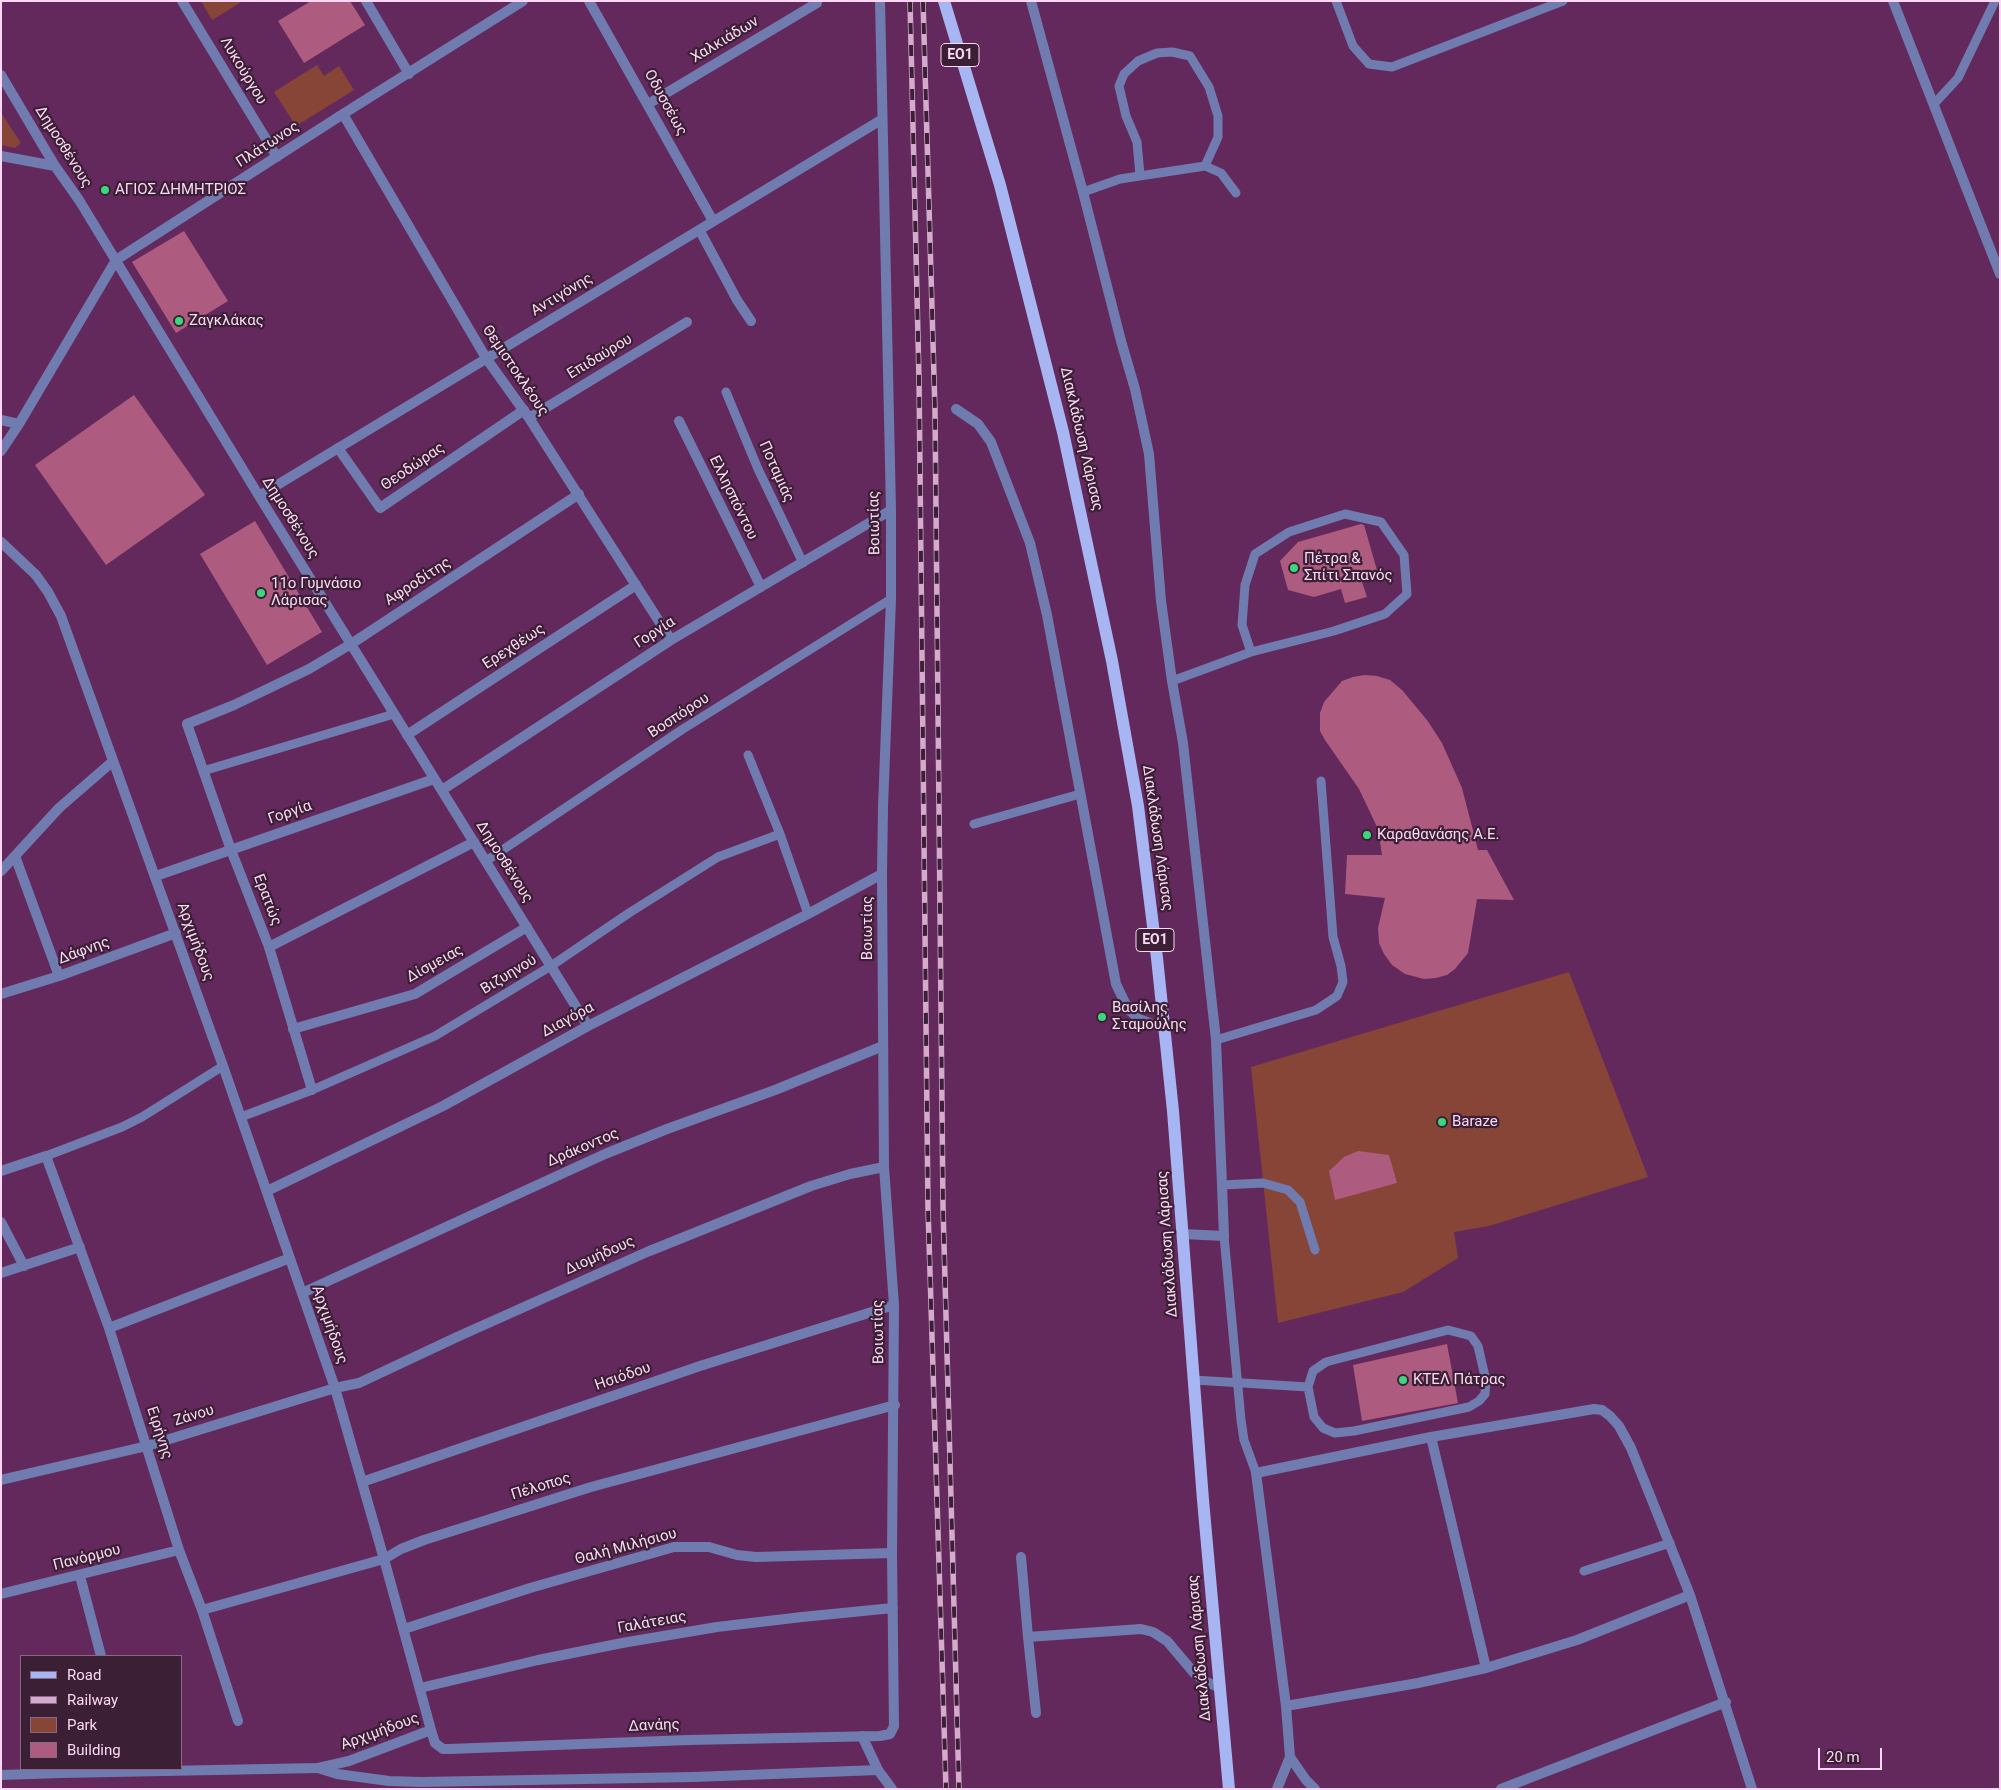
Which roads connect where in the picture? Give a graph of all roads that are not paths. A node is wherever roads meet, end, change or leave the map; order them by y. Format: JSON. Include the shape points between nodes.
{"nodes":[{"id":1,"x":182,"y":1,"type":"edge"},
{"id":2,"x":366,"y":1,"type":"edge"},
{"id":3,"x":523,"y":1,"type":"edge"},
{"id":4,"x":589,"y":1,"type":"edge"},
{"id":5,"x":880,"y":1,"type":"edge"},
{"id":6,"x":944,"y":1,"type":"edge"},
{"id":7,"x":1031,"y":1,"type":"edge"},
{"id":8,"x":1336,"y":1,"type":"edge"},
{"id":9,"x":1563,"y":1,"type":"edge"},
{"id":10,"x":1893,"y":1,"type":"edge"},
{"id":11,"x":1996,"y":1,"type":"edge"},
{"id":12,"x":817,"y":3,"type":"dead end"},
{"id":13,"x":409,"y":74,"type":"junction"},
{"id":14,"x":1,"y":75,"type":"edge"},
{"id":15,"x":648,"y":104,"type":"junction"},
{"id":16,"x":1934,"y":104,"type":"junction"},
{"id":17,"x":343,"y":114,"type":"junction"},
{"id":18,"x":881,"y":120,"type":"junction"},
{"id":19,"x":1,"y":156,"type":"edge"},
{"id":20,"x":277,"y":157,"type":"junction"},
{"id":21,"x":55,"y":166,"type":"junction"},
{"id":22,"x":1205,"y":166,"type":"junction"},
{"id":23,"x":1140,"y":175,"type":"junction"},
{"id":24,"x":1083,"y":192,"type":"junction"},
{"id":25,"x":1236,"y":193,"type":"dead end"},
{"id":26,"x":713,"y":221,"type":"junction"},
{"id":27,"x":700,"y":231,"type":"junction"},
{"id":28,"x":116,"y":260,"type":"junction"},
{"id":29,"x":2000,"y":274,"type":"edge"},
{"id":30,"x":687,"y":322,"type":"dead end"},
{"id":31,"x":751,"y":322,"type":"dead end"},
{"id":32,"x":486,"y":358,"type":"junction"},
{"id":33,"x":726,"y":392,"type":"dead end"},
{"id":34,"x":956,"y":410,"type":"dead end"},
{"id":35,"x":527,"y":414,"type":"junction"},
{"id":36,"x":1,"y":420,"type":"edge"},
{"id":37,"x":678,"y":421,"type":"dead end"},
{"id":38,"x":20,"y":424,"type":"junction"},
{"id":39,"x":338,"y":448,"type":"junction"},
{"id":40,"x":1,"y":451,"type":"edge"},
{"id":41,"x":579,"y":494,"type":"junction"},
{"id":42,"x":258,"y":496,"type":"junction"},
{"id":43,"x":890,"y":510,"type":"junction"},
{"id":44,"x":1,"y":542,"type":"edge"},
{"id":45,"x":803,"y":563,"type":"junction"},
{"id":46,"x":636,"y":585,"type":"junction"},
{"id":47,"x":761,"y":587,"type":"junction"},
{"id":48,"x":891,"y":599,"type":"junction"},
{"id":49,"x":671,"y":640,"type":"junction"},
{"id":50,"x":351,"y":644,"type":"junction"},
{"id":51,"x":1250,"y":652,"type":"junction"},
{"id":52,"x":1172,"y":681,"type":"junction"},
{"id":53,"x":394,"y":714,"type":"junction"},
{"id":54,"x":187,"y":724,"type":"joint"},
{"id":55,"x":407,"y":735,"type":"junction"},
{"id":56,"x":748,"y":755,"type":"dead end"},
{"id":57,"x":112,"y":762,"type":"junction"},
{"id":58,"x":204,"y":771,"type":"junction"},
{"id":59,"x":434,"y":779,"type":"junction"},
{"id":60,"x":1321,"y":781,"type":"dead end"},
{"id":61,"x":442,"y":790,"type":"junction"},
{"id":62,"x":1080,"y":794,"type":"junction"},
{"id":63,"x":974,"y":824,"type":"dead end"},
{"id":64,"x":780,"y":834,"type":"junction"},
{"id":65,"x":474,"y":842,"type":"junction"},
{"id":66,"x":231,"y":850,"type":"junction"},
{"id":67,"x":15,"y":856,"type":"junction"},
{"id":68,"x":486,"y":861,"type":"junction"},
{"id":69,"x":1,"y":871,"type":"edge"},
{"id":70,"x":882,"y":874,"type":"junction"},
{"id":71,"x":156,"y":876,"type":"junction"},
{"id":72,"x":808,"y":914,"type":"junction"},
{"id":73,"x":527,"y":928,"type":"junction"},
{"id":74,"x":176,"y":933,"type":"junction"},
{"id":75,"x":269,"y":947,"type":"junction"},
{"id":76,"x":551,"y":966,"type":"junction"},
{"id":77,"x":59,"y":976,"type":"junction"},
{"id":78,"x":1,"y":994,"type":"edge"},
{"id":79,"x":588,"y":1026,"type":"junction"},
{"id":80,"x":293,"y":1029,"type":"junction"},
{"id":81,"x":1165,"y":1029,"type":"junction"},
{"id":82,"x":1216,"y":1040,"type":"junction"},
{"id":83,"x":883,"y":1046,"type":"junction"},
{"id":84,"x":223,"y":1066,"type":"junction"},
{"id":85,"x":312,"y":1090,"type":"junction"},
{"id":86,"x":241,"y":1117,"type":"junction"},
{"id":87,"x":46,"y":1156,"type":"junction"},
{"id":88,"x":884,"y":1166,"type":"junction"},
{"id":89,"x":1,"y":1171,"type":"edge"},
{"id":90,"x":1222,"y":1185,"type":"junction"},
{"id":91,"x":266,"y":1191,"type":"junction"},
{"id":92,"x":1,"y":1222,"type":"edge"},
{"id":93,"x":1183,"y":1234,"type":"junction"},
{"id":94,"x":1224,"y":1236,"type":"junction"},
{"id":95,"x":80,"y":1246,"type":"junction"},
{"id":96,"x":1315,"y":1250,"type":"dead end"},
{"id":97,"x":290,"y":1258,"type":"junction"},
{"id":98,"x":24,"y":1266,"type":"junction"},
{"id":99,"x":1,"y":1273,"type":"edge"},
{"id":100,"x":302,"y":1292,"type":"junction"},
{"id":101,"x":894,"y":1305,"type":"junction"},
{"id":102,"x":109,"y":1328,"type":"junction"},
{"id":103,"x":1194,"y":1380,"type":"junction"},
{"id":104,"x":1237,"y":1381,"type":"junction"},
{"id":105,"x":1308,"y":1387,"type":"junction"},
{"id":106,"x":334,"y":1388,"type":"junction"},
{"id":107,"x":894,"y":1405,"type":"junction"},
{"id":108,"x":1431,"y":1437,"type":"junction"},
{"id":109,"x":147,"y":1446,"type":"junction"},
{"id":110,"x":1256,"y":1473,"type":"junction"},
{"id":111,"x":1,"y":1480,"type":"edge"},
{"id":112,"x":362,"y":1482,"type":"junction"},
{"id":113,"x":1670,"y":1542,"type":"junction"},
{"id":114,"x":180,"y":1550,"type":"junction"},
{"id":115,"x":892,"y":1553,"type":"junction"},
{"id":116,"x":1021,"y":1557,"type":"dead end"},
{"id":117,"x":384,"y":1559,"type":"junction"},
{"id":118,"x":1584,"y":1571,"type":"dead end"},
{"id":119,"x":80,"y":1576,"type":"junction"},
{"id":120,"x":1,"y":1594,"type":"edge"},
{"id":121,"x":1690,"y":1595,"type":"junction"},
{"id":122,"x":893,"y":1608,"type":"junction"},
{"id":123,"x":202,"y":1610,"type":"junction"},
{"id":124,"x":404,"y":1629,"type":"junction"},
{"id":125,"x":1028,"y":1637,"type":"junction"},
{"id":126,"x":101,"y":1655,"type":"edge"},
{"id":127,"x":1486,"y":1668,"type":"junction"},
{"id":128,"x":420,"y":1688,"type":"junction"},
{"id":129,"x":1220,"y":1688,"type":"junction"},
{"id":130,"x":1726,"y":1702,"type":"junction"},
{"id":131,"x":1286,"y":1706,"type":"junction"},
{"id":132,"x":1036,"y":1713,"type":"dead end"},
{"id":133,"x":238,"y":1721,"type":"dead end"},
{"id":134,"x":431,"y":1730,"type":"junction"},
{"id":135,"x":890,"y":1734,"type":"joint"},
{"id":136,"x":862,"y":1736,"type":"junction"},
{"id":137,"x":1290,"y":1757,"type":"junction"},
{"id":138,"x":318,"y":1768,"type":"junction"},
{"id":139,"x":878,"y":1770,"type":"junction"},
{"id":140,"x":1,"y":1775,"type":"edge"},
{"id":141,"x":892,"y":1789,"type":"edge"},
{"id":142,"x":1229,"y":1789,"type":"edge"},
{"id":143,"x":1277,"y":1789,"type":"edge"},
{"id":144,"x":1315,"y":1789,"type":"edge"},
{"id":145,"x":1502,"y":1789,"type":"edge"},
{"id":146,"x":1752,"y":1789,"type":"edge"}],
"edges":[{"from":1,"to":20,"type":"street","name":"Λυκούργου"},
{"from":2,"to":13,"type":"street"},
{"from":3,"to":13,"type":"street","name":"Πλάτωνος"},
{"from":4,"to":15,"type":"street","name":"Οδυσσέως"},
{"from":5,"to":18,"type":"street","name":"Βοιωτίας"},
{"from":6,"to":81,"type":"main road","name":"Διακλάδωση Λάρισας","number":"ΕΟ1","via":[[1000,185],[1064,432],[1138,806]]},
{"from":7,"to":24,"type":"street"},
{"from":8,"to":9,"type":"lane","via":[[1352,46],[1369,64],[1392,67]]},
{"from":10,"to":16,"type":"street"},
{"from":11,"to":16,"type":"lane","via":[[1958,78]]},
{"from":12,"to":15,"type":"street","name":"Χαλκιάδων"},
{"from":13,"to":17,"type":"street","name":"Πλάτωνος"},
{"from":14,"to":21,"type":"street","name":"Δημοσθένους"},
{"from":15,"to":26,"type":"street","name":"Οδυσσέως"},
{"from":16,"to":29,"type":"street"},
{"from":17,"to":20,"type":"street","name":"Πλάτωνος"},
{"from":17,"to":32,"type":"street","name":"Θεμιστοκλέους"},
{"from":18,"to":26,"type":"street","name":"Αντιγόνης"},
{"from":18,"to":43,"type":"street","name":"Βοιωτίας"},
{"from":19,"to":21,"type":"street"},
{"from":20,"to":28,"type":"street","name":"Πλάτωνος"},
{"from":21,"to":28,"type":"street","name":"Δημοσθένους"},
{"from":22,"to":23,"type":"lane"},
{"from":22,"to":23,"type":"lane","via":[[1218,137],[1218,116],[1209,87],[1190,56],[1157,53],[1138,61],[1124,74],[1119,86],[1126,116],[1137,142]]},
{"from":22,"to":25,"type":"lane","via":[[1221,173]]},
{"from":23,"to":24,"type":"lane"},
{"from":24,"to":52,"type":"street","via":[[1149,454],[1161,601]]},
{"from":26,"to":27,"type":"street","name":"Αντιγόνης"},
{"from":27,"to":31,"type":"street"},
{"from":27,"to":32,"type":"street","name":"Αντιγόνης"},
{"from":28,"to":38,"type":"street","name":"Πλάτωνος"},
{"from":28,"to":42,"type":"street","name":"Δημοσθένους"},
{"from":30,"to":35,"type":"street","name":"Επιδαύρου"},
{"from":32,"to":35,"type":"street","name":"Θεμιστοκλέους"},
{"from":32,"to":39,"type":"street","name":"Αντιγόνης"},
{"from":33,"to":45,"type":"lane","name":"Ποταμιάς"},
{"from":34,"to":62,"type":"street","via":[[978,424],[991,442],[1030,544],[1047,615]]},
{"from":35,"to":39,"type":"street","name":"Θεοδώρας","via":[[380,508]]},
{"from":35,"to":41,"type":"street","name":"Θεμιστοκλέους"},
{"from":36,"to":38,"type":"street"},
{"from":37,"to":47,"type":"street","name":"Ελλησπόντου"},
{"from":38,"to":40,"type":"street","name":"Πλάτωνος"},
{"from":39,"to":42,"type":"street","name":"Αντιγόνης"},
{"from":41,"to":46,"type":"street","name":"Θεμιστοκλέους"},
{"from":41,"to":50,"type":"street","name":"Αφροδίτης"},
{"from":42,"to":50,"type":"street","name":"Δημοσθένους"},
{"from":43,"to":45,"type":"street","name":"Γοργία"},
{"from":43,"to":48,"type":"street","name":"Βοιωτίας"},
{"from":44,"to":57,"type":"street","name":"Αρχιμήδους","via":[[36,575],[56,605]]},
{"from":45,"to":47,"type":"street","name":"Γοργία"},
{"from":46,"to":49,"type":"street","name":"Θεμιστοκλέους"},
{"from":46,"to":55,"type":"street","name":"Ερεχθέως"},
{"from":47,"to":49,"type":"street","name":"Γοργία"},
{"from":48,"to":68,"type":"lane","name":"Βοσπόρου","via":[[683,729]]},
{"from":48,"to":70,"type":"street","name":"Βοιωτίας"},
{"from":49,"to":61,"type":"street","name":"Γοργία"},
{"from":50,"to":53,"type":"street","name":"Δημοσθένους"},
{"from":50,"to":54,"type":"street","name":"Αφροδίτης","via":[[279,684]]},
{"from":51,"to":51,"type":"lane","via":[[1334,631],[1385,614],[1407,594],[1404,555],[1381,522],[1345,514],[1289,532],[1255,554],[1245,585],[1242,625]]},
{"from":51,"to":52,"type":"lane"},
{"from":52,"to":82,"type":"street","via":[[1184,743]]},
{"from":53,"to":55,"type":"street","name":"Δημοσθένους"},
{"from":53,"to":58,"type":"lane"},
{"from":54,"to":58,"type":"street","name":"Ερατώς"},
{"from":55,"to":59,"type":"street","name":"Δημοσθένους"},
{"from":56,"to":64,"type":"lane"},
{"from":57,"to":67,"type":"street","via":[[59,808]]},
{"from":57,"to":71,"type":"street","name":"Αρχιμήδους"},
{"from":58,"to":66,"type":"street","name":"Ερατώς"},
{"from":59,"to":61,"type":"street","name":"Δημοσθένους"},
{"from":59,"to":66,"type":"street","name":"Γοργία"},
{"from":60,"to":82,"type":"lane","via":[[1333,937],[1343,982],[1337,996],[1316,1010]]},
{"from":61,"to":65,"type":"street","name":"Δημοσθένους"},
{"from":62,"to":63,"type":"lane"},
{"from":62,"to":81,"type":"street","via":[[1116,984],[1128,1008],[1139,1019]]},
{"from":64,"to":72,"type":"lane"},
{"from":64,"to":76,"type":"lane","name":"Βιζυηνού","via":[[718,857]]},
{"from":65,"to":68,"type":"street","name":"Δημοσθένους"},
{"from":65,"to":75,"type":"street"},
{"from":66,"to":71,"type":"street","name":"Γοργία"},
{"from":66,"to":75,"type":"street","name":"Ερατώς"},
{"from":67,"to":69,"type":"street"},
{"from":67,"to":77,"type":"street"},
{"from":68,"to":73,"type":"street","name":"Δημοσθένους"},
{"from":70,"to":72,"type":"street","name":"Διαγόρα"},
{"from":70,"to":83,"type":"street","name":"Βοιωτίας"},
{"from":71,"to":74,"type":"street","name":"Αρχιμήδους"},
{"from":72,"to":79,"type":"street","name":"Διαγόρα"},
{"from":73,"to":76,"type":"street","name":"Δημοσθένους"},
{"from":73,"to":80,"type":"street","name":"Δίσμειας","via":[[415,994]]},
{"from":74,"to":77,"type":"street","name":"Δάφνης"},
{"from":74,"to":84,"type":"street","name":"Αρχιμήδους"},
{"from":75,"to":80,"type":"street","name":"Ερατώς"},
{"from":76,"to":79,"type":"street","name":"Δημοσθένους"},
{"from":76,"to":85,"type":"lane","name":"Βιζυηνού","via":[[435,1036]]},
{"from":77,"to":78,"type":"street","name":"Δάφνης"},
{"from":79,"to":91,"type":"street","name":"Διαγόρα","via":[[442,1106]]},
{"from":80,"to":85,"type":"street","name":"Ερατώς"},
{"from":81,"to":93,"type":"main road","name":"Διακλάδωση Λάρισας","number":"ΕΟ1"},
{"from":82,"to":90,"type":"street"},
{"from":83,"to":88,"type":"street","name":"Βοιωτίας"},
{"from":83,"to":100,"type":"street","name":"Δράκοντος","via":[[605,1154]]},
{"from":84,"to":86,"type":"street","name":"Αρχιμήδους"},
{"from":84,"to":87,"type":"lane","via":[[142,1117]]},
{"from":85,"to":86,"type":"lane","name":"Βιζυηνού"},
{"from":86,"to":91,"type":"street","name":"Αρχιμήδους"},
{"from":87,"to":89,"type":"street"},
{"from":87,"to":95,"type":"street","name":"Ειρήνης"},
{"from":88,"to":101,"type":"street","name":"Βοιωτίας"},
{"from":88,"to":106,"type":"street","name":"Διομήδους","via":[[811,1186],[719,1222],[536,1301],[359,1383]]},
{"from":90,"to":94,"type":"street"},
{"from":90,"to":96,"type":"lane","via":[[1263,1183],[1288,1190],[1300,1202]]},
{"from":91,"to":97,"type":"street","name":"Αρχιμήδους"},
{"from":92,"to":98,"type":"street"},
{"from":93,"to":94,"type":"street"},
{"from":93,"to":103,"type":"main road","name":"Διακλάδωση Λάρισας","number":"ΕΟ1"},
{"from":94,"to":104,"type":"lane"},
{"from":95,"to":98,"type":"street"},
{"from":95,"to":102,"type":"street","name":"Ειρήνης"},
{"from":97,"to":100,"type":"street","name":"Αρχιμήδους"},
{"from":97,"to":102,"type":"street"},
{"from":98,"to":99,"type":"street"},
{"from":100,"to":106,"type":"street","name":"Αρχιμήδους"},
{"from":101,"to":107,"type":"street","name":"Βοιωτίας"},
{"from":101,"to":112,"type":"street","name":"Ησιόδου","via":[[700,1366]]},
{"from":102,"to":109,"type":"street","name":"Ειρήνης"},
{"from":103,"to":104,"type":"lane"},
{"from":103,"to":129,"type":"main road","name":"Διακλάδωση Λάρισας","number":"ΕΟ1"},
{"from":104,"to":105,"type":"lane"},
{"from":104,"to":110,"type":"lane","via":[[1244,1440]]},
{"from":105,"to":105,"type":"lane","via":[[1313,1371],[1326,1362],[1448,1330],[1471,1336],[1478,1346],[1486,1382],[1485,1394],[1469,1407],[1335,1433],[1323,1428],[1314,1417]]},
{"from":106,"to":109,"type":"street","name":"Ζάνου"},
{"from":106,"to":112,"type":"street","name":"Αρχιμήδους"},
{"from":107,"to":115,"type":"street","name":"Βοιωτίας"},
{"from":107,"to":117,"type":"street","name":"Πέλοπος","via":[[591,1487],[424,1540]]},
{"from":108,"to":110,"type":"street"},
{"from":108,"to":113,"type":"street","via":[[1585,1410],[1602,1410],[1619,1426],[1631,1448]]},
{"from":108,"to":127,"type":"street"},
{"from":109,"to":111,"type":"street","name":"Ζάνου"},
{"from":109,"to":114,"type":"street","name":"Ειρήνης"},
{"from":110,"to":131,"type":"street"},
{"from":112,"to":117,"type":"street","name":"Αρχιμήδους"},
{"from":113,"to":118,"type":"lane"},
{"from":113,"to":121,"type":"street"},
{"from":114,"to":119,"type":"street","name":"Πανόρμου"},
{"from":114,"to":123,"type":"street","name":"Ειρήνης"},
{"from":115,"to":122,"type":"street","name":"Βοιωτίας"},
{"from":115,"to":124,"type":"street","name":"Θαλή Μιλήσιου","via":[[756,1557],[709,1546],[674,1547],[530,1588]]},
{"from":116,"to":125,"type":"street"},
{"from":117,"to":123,"type":"street","name":"Πέλοπος"},
{"from":117,"to":124,"type":"street","name":"Αρχιμήδους"},
{"from":119,"to":120,"type":"street","name":"Πανόρμου"},
{"from":119,"to":126,"type":"street"},
{"from":121,"to":127,"type":"street","via":[[1577,1640]]},
{"from":121,"to":130,"type":"street"},
{"from":122,"to":128,"type":"street","name":"Γαλάτειας","via":[[792,1618],[631,1642]]},
{"from":122,"to":135,"type":"street","name":"Βοιωτίας","via":[[894,1722]]},
{"from":123,"to":133,"type":"street","name":"Ειρήνης"},
{"from":124,"to":128,"type":"street","name":"Αρχιμήδους"},
{"from":125,"to":129,"type":"street","via":[[1153,1632],[1166,1641],[1196,1674]]},
{"from":125,"to":132,"type":"street"},
{"from":127,"to":131,"type":"street"},
{"from":128,"to":134,"type":"street","name":"Αρχιμήδους"},
{"from":129,"to":142,"type":"main road","name":"Διακλάδωση Λάρισας","number":"ΕΟ1"},
{"from":130,"to":145,"type":"street"},
{"from":130,"to":146,"type":"street"},
{"from":131,"to":137,"type":"street"},
{"from":134,"to":136,"type":"street","name":"Δανάης","via":[[435,1744],[443,1749]]},
{"from":134,"to":138,"type":"street","name":"Αρχιμήδους","via":[[349,1761]]},
{"from":135,"to":136,"type":"street","name":"Δανάης"},
{"from":136,"to":139,"type":"street"},
{"from":137,"to":143,"type":"street"},
{"from":137,"to":144,"type":"street"},
{"from":138,"to":139,"type":"street","via":[[346,1775],[420,1782],[694,1778]]},
{"from":138,"to":140,"type":"street","name":"Αρχιμήδους"},
{"from":139,"to":141,"type":"street"}]}
